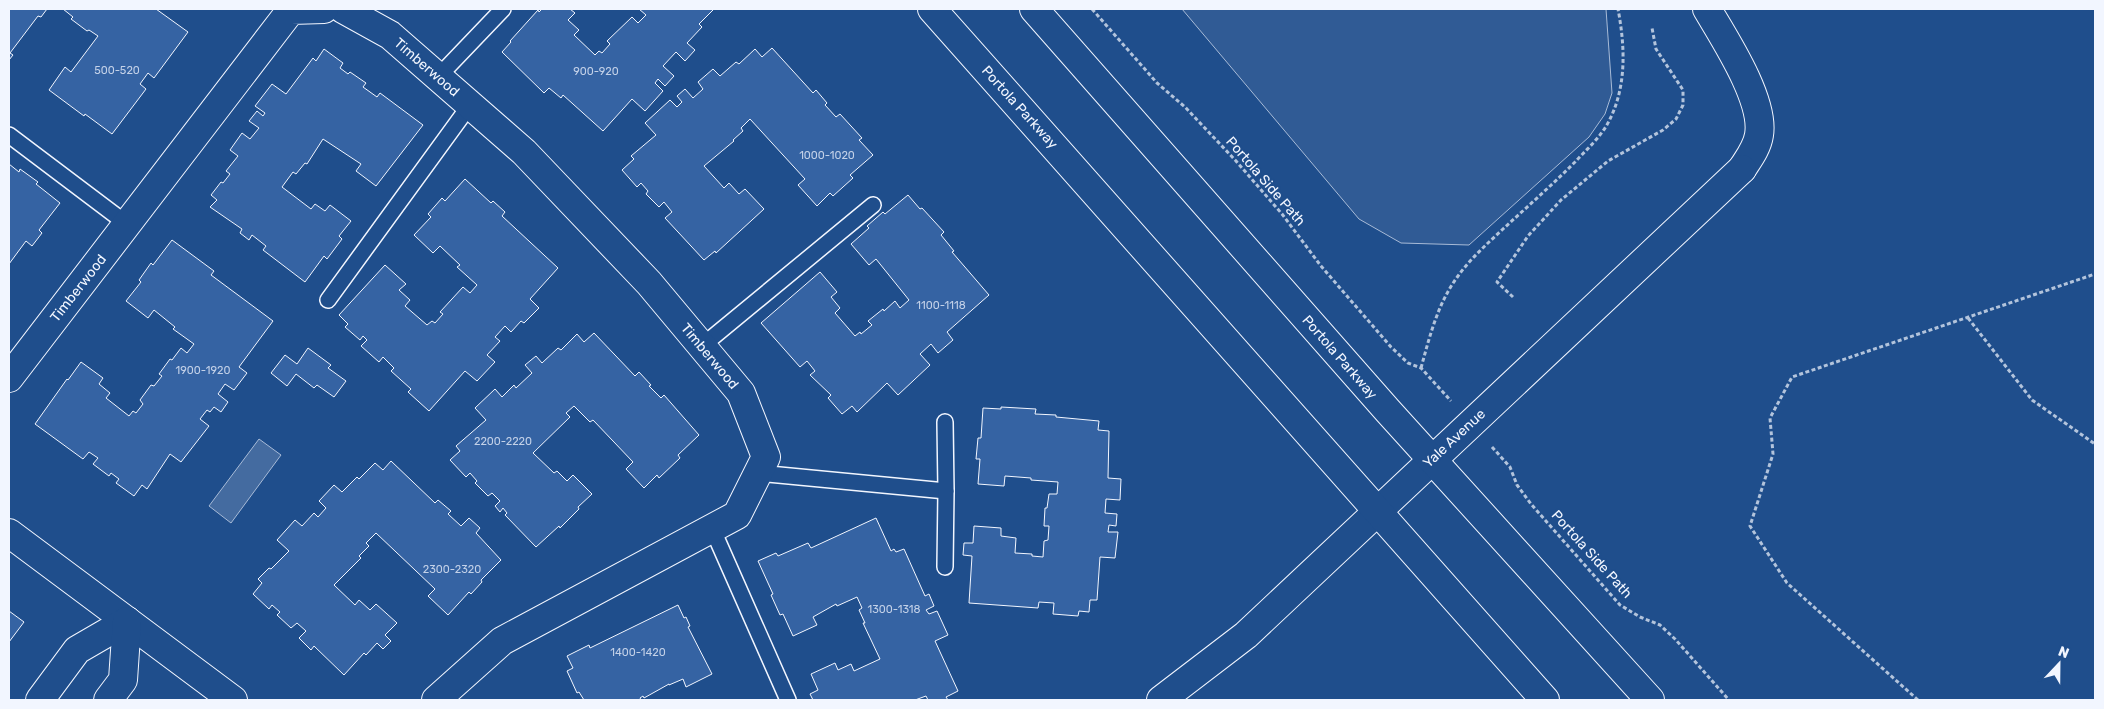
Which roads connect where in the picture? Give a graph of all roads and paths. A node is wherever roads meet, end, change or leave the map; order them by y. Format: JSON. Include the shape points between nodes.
{"nodes":[{"id":1,"x":322,"y":9,"type":"edge"},
{"id":2,"x":343,"y":9,"type":"edge"},
{"id":3,"x":503,"y":9,"type":"edge"},
{"id":4,"x":932,"y":9,"type":"edge"},
{"id":5,"x":1034,"y":9,"type":"edge"},
{"id":6,"x":1092,"y":9,"type":"edge"},
{"id":7,"x":1618,"y":9,"type":"edge"},
{"id":8,"x":1707,"y":9,"type":"edge"},
{"id":9,"x":1652,"y":28,"type":"dead end"},
{"id":10,"x":438,"y":77,"type":"junction"},
{"id":11,"x":470,"y":105,"type":"junction"},
{"id":12,"x":9,"y":135,"type":"edge"},
{"id":13,"x":873,"y":205,"type":"dead end"},
{"id":14,"x":127,"y":224,"type":"junction"},
{"id":15,"x":2095,"y":274,"type":"edge"},
{"id":16,"x":1512,"y":297,"type":"dead end"},
{"id":17,"x":328,"y":300,"type":"dead end"},
{"id":18,"x":1968,"y":318,"type":"junction"},
{"id":19,"x":702,"y":346,"type":"junction"},
{"id":20,"x":9,"y":378,"type":"edge"},
{"id":21,"x":945,"y":422,"type":"dead end"},
{"id":22,"x":2095,"y":444,"type":"edge"},
{"id":23,"x":1432,"y":458,"type":"junction"},
{"id":24,"x":758,"y":473,"type":"junction"},
{"id":25,"x":1514,"y":474,"type":"dead end"},
{"id":26,"x":946,"y":492,"type":"junction"},
{"id":27,"x":1376,"y":511,"type":"junction"},
{"id":28,"x":712,"y":528,"type":"junction"},
{"id":29,"x":9,"y":533,"type":"edge"},
{"id":30,"x":944,"y":567,"type":"dead end"},
{"id":31,"x":127,"y":621,"type":"junction"},
{"id":32,"x":40,"y":700,"type":"edge"},
{"id":33,"x":108,"y":700,"type":"edge"},
{"id":34,"x":233,"y":700,"type":"edge"},
{"id":35,"x":436,"y":700,"type":"edge"},
{"id":36,"x":788,"y":700,"type":"edge"},
{"id":37,"x":1161,"y":700,"type":"edge"},
{"id":38,"x":1545,"y":700,"type":"edge"},
{"id":39,"x":1650,"y":700,"type":"edge"},
{"id":40,"x":1729,"y":700,"type":"edge"},
{"id":41,"x":1918,"y":700,"type":"edge"}],
"edges":[{"from":1,"to":14,"type":"street","name":"Timberwood","via":[[291,10]]},
{"from":2,"to":10,"type":"street","name":"Timberwood","via":[[390,35]]},
{"from":3,"to":10,"type":"lane"},
{"from":4,"to":27,"type":"street","name":"Portola Parkway"},
{"from":5,"to":23,"type":"street","name":"Portola Parkway"},
{"from":6,"to":7,"type":"path","name":"Portola Side Path","via":[[1157,83],[1185,107],[1236,161],[1391,347],[1408,363],[1421,368],[1435,318],[1457,277],[1475,255],[1594,143],[1609,121],[1623,70]]},
{"from":8,"to":23,"type":"street","name":"Yale Avenue","via":[[1743,72],[1758,116],[1758,142],[1742,168]]},
{"from":9,"to":16,"type":"path","via":[[1656,49],[1683,90],[1683,105],[1676,119],[1663,130],[1608,161],[1561,200],[1528,236],[1497,282]]},
{"from":10,"to":11,"type":"street","name":"Timberwood"},
{"from":11,"to":17,"type":"lane"},
{"from":11,"to":19,"type":"street","name":"Timberwood","via":[[530,158],[649,283]]},
{"from":12,"to":14,"type":"lane"},
{"from":13,"to":19,"type":"lane"},
{"from":14,"to":20,"type":"street","name":"Timberwood"},
{"from":15,"to":18,"type":"path"},
{"from":18,"to":22,"type":"path","via":[[2032,400]]},
{"from":18,"to":41,"type":"path","via":[[1792,377],[1770,418],[1773,454],[1750,526],[1787,583]]},
{"from":19,"to":24,"type":"street","name":"Timberwood","via":[[741,393],[766,456]]},
{"from":21,"to":26,"type":"lane"},
{"from":23,"to":27,"type":"street","name":"Yale Avenue"},
{"from":23,"to":39,"type":"street","name":"Portola Parkway"},
{"from":24,"to":26,"type":"lane"},
{"from":24,"to":28,"type":"street","name":"Timberwood","via":[[737,515]]},
{"from":25,"to":40,"type":"path","name":"Portola Side Path","via":[[1517,485],[1531,504],[1620,605],[1660,625]]},
{"from":26,"to":30,"type":"lane"},
{"from":27,"to":37,"type":"street","name":"Yale Avenue","via":[[1246,635]]},
{"from":27,"to":38,"type":"street","name":"Portola Parkway"},
{"from":28,"to":35,"type":"street","name":"Timberwood","via":[[502,641]]},
{"from":28,"to":36,"type":"lane"},
{"from":29,"to":31,"type":"street"},
{"from":31,"to":32,"type":"street","via":[[77,650]]},
{"from":31,"to":33,"type":"street","via":[[123,680]]},
{"from":31,"to":34,"type":"street"}]}
